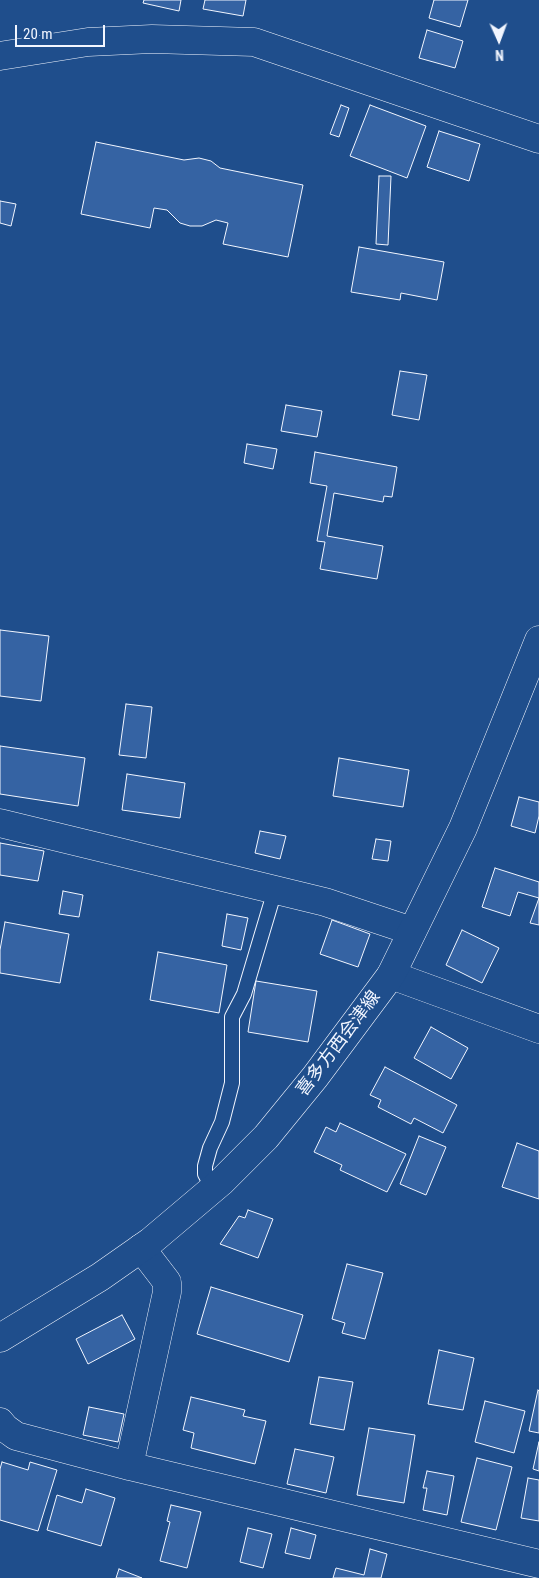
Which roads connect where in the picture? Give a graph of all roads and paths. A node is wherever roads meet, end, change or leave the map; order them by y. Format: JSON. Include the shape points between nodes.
{"nodes":[{"id":1,"x":0,"y":56,"type":"edge"},
{"id":2,"x":539,"y":139,"type":"edge"},
{"id":3,"x":539,"y":640,"type":"edge"},
{"id":4,"x":0,"y":823,"type":"edge"},
{"id":5,"x":275,"y":890,"type":"junction"},
{"id":6,"x":412,"y":931,"type":"junction"},
{"id":7,"x":391,"y":975,"type":"junction"},
{"id":8,"x":539,"y":1029,"type":"edge"},
{"id":9,"x":212,"y":1189,"type":"junction"},
{"id":10,"x":141,"y":1248,"type":"junction"},
{"id":11,"x":0,"y":1338,"type":"edge"},
{"id":12,"x":0,"y":1422,"type":"edge"},
{"id":13,"x":128,"y":1466,"type":"junction"},
{"id":14,"x":539,"y":1564,"type":"edge"}],
"edges":[{"from":1,"to":2,"type":"street","via":[[88,42],[152,39],[254,42]]},
{"from":3,"to":6,"type":"street","name":"喜多方西会津線","via":[[463,828]]},
{"from":4,"to":5,"type":"street"},
{"from":5,"to":6,"type":"street","via":[[325,902]]},
{"from":5,"to":9,"type":"lane","via":[[244,994],[232,1017],[232,1083],[222,1122],[205,1166]]},
{"from":6,"to":7,"type":"street","name":"喜多方西会津線"},
{"from":7,"to":8,"type":"street"},
{"from":7,"to":9,"type":"street","name":"喜多方西会津線","via":[[266,1137]]},
{"from":9,"to":10,"type":"street","name":"喜多方西会津線"},
{"from":10,"to":11,"type":"street","name":"喜多方西会津線"},
{"from":10,"to":13,"type":"street","via":[[166,1282],[167,1292]]},
{"from":12,"to":13,"type":"street","via":[[16,1436]]},
{"from":13,"to":14,"type":"street"}]}
